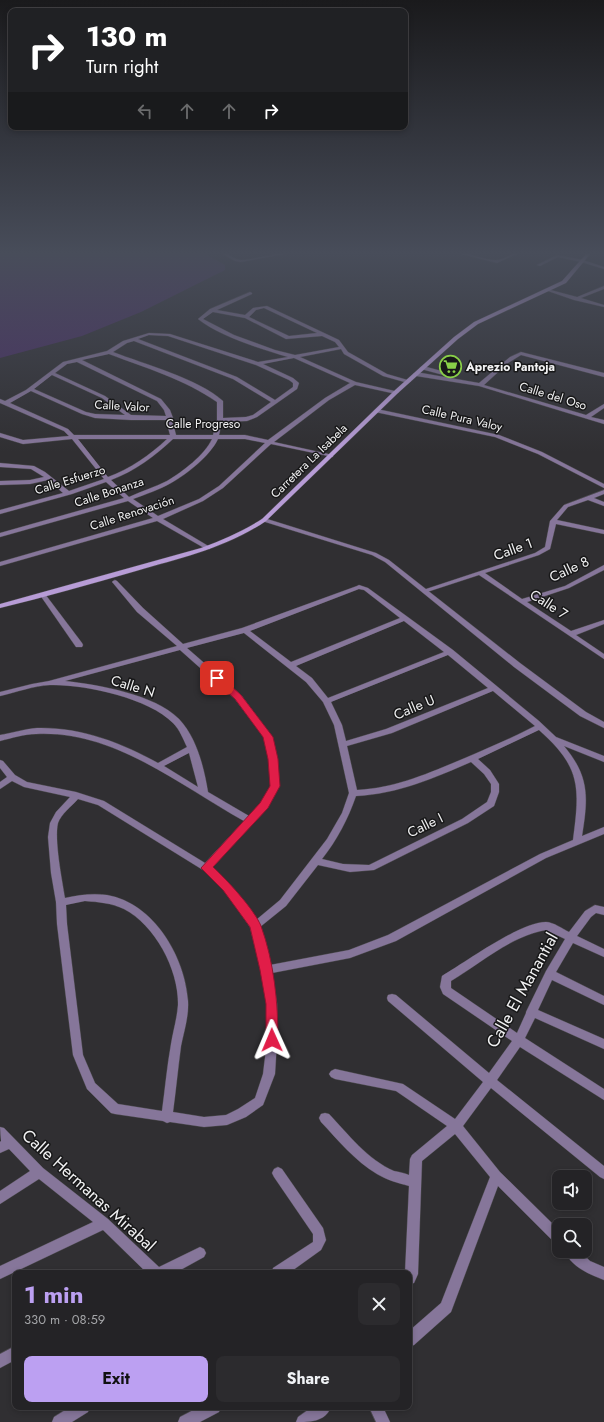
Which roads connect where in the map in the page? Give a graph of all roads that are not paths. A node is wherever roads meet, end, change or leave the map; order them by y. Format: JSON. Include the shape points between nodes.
{"nodes":[{"id":1,"x":201,"y":319,"type":"edge"},
{"id":2,"x":251,"y":319,"type":"edge"},
{"id":3,"x":292,"y":319,"type":"edge"},
{"id":4,"x":484,"y":319,"type":"edge"},
{"id":5,"x":323,"y":334,"type":"junction"},
{"id":6,"x":134,"y":339,"type":"junction"},
{"id":7,"x":341,"y":348,"type":"junction"},
{"id":8,"x":109,"y":352,"type":"junction"},
{"id":9,"x":295,"y":356,"type":"junction"},
{"id":10,"x":79,"y":361,"type":"junction"},
{"id":11,"x":258,"y":364,"type":"junction"},
{"id":12,"x":423,"y":368,"type":"junction"},
{"id":13,"x":51,"y":373,"type":"junction"},
{"id":14,"x":416,"y":374,"type":"junction"},
{"id":15,"x":604,"y":375,"type":"edge"},
{"id":16,"x":408,"y":381,"type":"junction"},
{"id":17,"x":354,"y":383,"type":"junction"},
{"id":18,"x":477,"y":384,"type":"junction"},
{"id":19,"x":31,"y":389,"type":"junction"},
{"id":20,"x":396,"y":392,"type":"junction"},
{"id":21,"x":3,"y":402,"type":"edge"},
{"id":22,"x":275,"y":402,"type":"junction"},
{"id":23,"x":604,"y":406,"type":"edge"},
{"id":24,"x":377,"y":411,"type":"junction"},
{"id":25,"x":588,"y":417,"type":"junction"},
{"id":26,"x":131,"y":418,"type":"junction"},
{"id":27,"x":170,"y":418,"type":"junction"},
{"id":28,"x":220,"y":420,"type":"junction"},
{"id":29,"x":604,"y":422,"type":"edge"},
{"id":30,"x":0,"y":435,"type":"edge"},
{"id":31,"x":173,"y":436,"type":"junction"},
{"id":32,"x":216,"y":436,"type":"junction"},
{"id":33,"x":72,"y":437,"type":"junction"},
{"id":34,"x":270,"y":442,"type":"junction"},
{"id":35,"x":331,"y":456,"type":"junction"},
{"id":36,"x":0,"y":465,"type":"edge"},
{"id":37,"x":49,"y":478,"type":"junction"},
{"id":38,"x":108,"y":481,"type":"junction"},
{"id":39,"x":0,"y":483,"type":"edge"},
{"id":40,"x":604,"y":486,"type":"edge"},
{"id":41,"x":604,"y":492,"type":"edge"},
{"id":42,"x":67,"y":493,"type":"junction"},
{"id":43,"x":588,"y":498,"type":"junction"},
{"id":44,"x":129,"y":499,"type":"junction"},
{"id":45,"x":604,"y":504,"type":"edge"},
{"id":46,"x":0,"y":506,"type":"edge"},
{"id":47,"x":14,"y":508,"type":"junction"},
{"id":48,"x":0,"y":512,"type":"edge"},
{"id":49,"x":158,"y":518,"type":"junction"},
{"id":50,"x":264,"y":520,"type":"junction"},
{"id":51,"x":553,"y":521,"type":"junction"},
{"id":52,"x":604,"y":532,"type":"edge"},
{"id":53,"x":0,"y":535,"type":"edge"},
{"id":54,"x":208,"y":548,"type":"junction"},
{"id":55,"x":0,"y":564,"type":"edge"},
{"id":56,"x":604,"y":567,"type":"edge"},
{"id":57,"x":480,"y":573,"type":"junction"},
{"id":58,"x":114,"y":582,"type":"dead end"},
{"id":59,"x":425,"y":591,"type":"junction"},
{"id":60,"x":43,"y":595,"type":"junction"},
{"id":61,"x":522,"y":601,"type":"junction"},
{"id":62,"x":0,"y":606,"type":"edge"},
{"id":63,"x":406,"y":618,"type":"junction"},
{"id":64,"x":604,"y":622,"type":"edge"},
{"id":65,"x":246,"y":630,"type":"junction"},
{"id":66,"x":571,"y":634,"type":"junction"},
{"id":67,"x":79,"y":645,"type":"dead end"},
{"id":68,"x":184,"y":647,"type":"junction"},
{"id":69,"x":450,"y":652,"type":"junction"},
{"id":70,"x":604,"y":657,"type":"edge"},
{"id":71,"x":291,"y":665,"type":"junction"},
{"id":72,"x":50,"y":683,"type":"junction"},
{"id":73,"x":494,"y":688,"type":"junction"},
{"id":74,"x":0,"y":694,"type":"edge"},
{"id":75,"x":327,"y":701,"type":"junction"},
{"id":76,"x":604,"y":725,"type":"edge"},
{"id":77,"x":540,"y":726,"type":"junction"},
{"id":78,"x":0,"y":738,"type":"edge"},
{"id":79,"x":554,"y":738,"type":"junction"},
{"id":80,"x":344,"y":744,"type":"junction"},
{"id":81,"x":191,"y":748,"type":"junction"},
{"id":82,"x":472,"y":758,"type":"junction"},
{"id":83,"x":604,"y":759,"type":"edge"},
{"id":84,"x":0,"y":763,"type":"edge"},
{"id":85,"x":158,"y":766,"type":"junction"},
{"id":86,"x":12,"y":777,"type":"junction"},
{"id":87,"x":0,"y":786,"type":"edge"},
{"id":88,"x":354,"y":793,"type":"junction"},
{"id":89,"x":204,"y":794,"type":"junction"},
{"id":90,"x":76,"y":795,"type":"junction"},
{"id":91,"x":250,"y":820,"type":"junction"},
{"id":92,"x":604,"y":830,"type":"edge"},
{"id":93,"x":577,"y":841,"type":"junction"},
{"id":94,"x":316,"y":861,"type":"junction"},
{"id":95,"x":206,"y":868,"type":"junction"},
{"id":96,"x":61,"y":902,"type":"junction"},
{"id":97,"x":600,"y":910,"type":"edge"},
{"id":98,"x":255,"y":926,"type":"junction"},
{"id":99,"x":571,"y":937,"type":"junction"},
{"id":100,"x":604,"y":953,"type":"edge"},
{"id":101,"x":266,"y":970,"type":"junction"},
{"id":102,"x":550,"y":974,"type":"junction"},
{"id":103,"x":392,"y":998,"type":"dead end"},
{"id":104,"x":604,"y":1001,"type":"edge"},
{"id":105,"x":531,"y":1012,"type":"junction"},
{"id":106,"x":519,"y":1040,"type":"junction"},
{"id":107,"x":604,"y":1044,"type":"edge"},
{"id":108,"x":335,"y":1074,"type":"dead end"},
{"id":109,"x":490,"y":1081,"type":"junction"},
{"id":110,"x":604,"y":1095,"type":"edge"},
{"id":111,"x":167,"y":1118,"type":"junction"},
{"id":112,"x":325,"y":1118,"type":"dead end"},
{"id":113,"x":456,"y":1126,"type":"junction"},
{"id":114,"x":0,"y":1132,"type":"edge"},
{"id":115,"x":5,"y":1145,"type":"edge"},
{"id":116,"x":39,"y":1172,"type":"junction"},
{"id":117,"x":278,"y":1173,"type":"dead end"},
{"id":118,"x":604,"y":1173,"type":"edge"},
{"id":119,"x":496,"y":1176,"type":"junction"},
{"id":120,"x":415,"y":1182,"type":"junction"},
{"id":121,"x":0,"y":1198,"type":"edge"},
{"id":122,"x":104,"y":1223,"type":"junction"},
{"id":123,"x":552,"y":1231,"type":"edge"},
{"id":124,"x":200,"y":1253,"type":"dead end"},
{"id":125,"x":578,"y":1258,"type":"edge"},
{"id":126,"x":153,"y":1270,"type":"edge"},
{"id":127,"x":168,"y":1270,"type":"edge"},
{"id":128,"x":282,"y":1270,"type":"edge"},
{"id":129,"x":0,"y":1273,"type":"edge"},
{"id":130,"x":412,"y":1274,"type":"edge"},
{"id":131,"x":604,"y":1274,"type":"edge"},
{"id":132,"x":412,"y":1337,"type":"edge"},
{"id":133,"x":12,"y":1355,"type":"edge"},
{"id":134,"x":0,"y":1361,"type":"edge"},
{"id":135,"x":78,"y":1410,"type":"edge"},
{"id":136,"x":208,"y":1410,"type":"edge"},
{"id":137,"x":320,"y":1410,"type":"edge"},
{"id":138,"x":377,"y":1410,"type":"edge"},
{"id":139,"x":59,"y":1422,"type":"edge"},
{"id":140,"x":185,"y":1422,"type":"edge"},
{"id":141,"x":303,"y":1422,"type":"edge"},
{"id":142,"x":383,"y":1422,"type":"edge"}],
"edges":[{"from":1,"to":9,"type":"street","via":[[255,345]]},
{"from":2,"to":5,"type":"street","via":[[288,338]]},
{"from":3,"to":5,"type":"street"},
{"from":4,"to":12,"type":"main road","name":"Carretera La Isabela","via":[[456,338]]},
{"from":5,"to":7,"type":"street","via":[[341,344]]},
{"from":6,"to":8,"type":"street"},
{"from":6,"to":11,"type":"street","via":[[149,334],[168,335]]},
{"from":6,"to":22,"type":"street","via":[[235,378]]},
{"from":7,"to":9,"type":"street"},
{"from":7,"to":16,"type":"street","via":[[385,375]]},
{"from":8,"to":10,"type":"street"},
{"from":8,"to":28,"type":"street","name":"Calle Bonanza","via":[[210,394],[220,401]]},
{"from":9,"to":11,"type":"street"},
{"from":9,"to":17,"type":"street"},
{"from":10,"to":13,"type":"street","via":[[65,363]]},
{"from":10,"to":27,"type":"street","via":[[154,397],[167,410]]},
{"from":11,"to":22,"type":"street","via":[[296,383],[294,388]]},
{"from":12,"to":14,"type":"main road","name":"Carretera La Isabela"},
{"from":12,"to":18,"type":"street","name":"Calle del Oso"},
{"from":13,"to":19,"type":"street"},
{"from":13,"to":26,"type":"street","via":[[122,409]]},
{"from":14,"to":16,"type":"main road","name":"Carretera La Isabela"},
{"from":14,"to":18,"type":"street","name":"Calle del Oso"},
{"from":15,"to":18,"type":"street","via":[[521,353],[511,357],[493,376]]},
{"from":16,"to":20,"type":"main road","name":"Carretera La Isabela"},
{"from":17,"to":20,"type":"street"},
{"from":17,"to":34,"type":"street","name":"Calle Renovación","via":[[327,399]]},
{"from":18,"to":25,"type":"street","name":"Calle del Oso"},
{"from":19,"to":21,"type":"street"},
{"from":19,"to":26,"type":"street","name":"Calle Valor","via":[[84,413]]},
{"from":20,"to":24,"type":"main road","name":"Carretera La Isabela"},
{"from":21,"to":33,"type":"street","via":[[66,430]]},
{"from":22,"to":28,"type":"street","via":[[247,419]]},
{"from":23,"to":25,"type":"street"},
{"from":24,"to":35,"type":"main road","name":"Carretera La Isabela"},
{"from":24,"to":40,"type":"street","name":"Calle Pura Valoy","via":[[496,436],[540,453]]},
{"from":25,"to":29,"type":"street","name":"Calle del Oso"},
{"from":26,"to":27,"type":"street","name":"Calle Valor"},
{"from":27,"to":31,"type":"street"},
{"from":28,"to":32,"type":"street","name":"Calle Bonanza"},
{"from":30,"to":33,"type":"street","name":"Calle Progreso","via":[[23,442]]},
{"from":31,"to":32,"type":"street","name":"Calle Progreso"},
{"from":31,"to":33,"type":"street","name":"Calle Progreso"},
{"from":31,"to":38,"type":"street","name":"Calle Esfuerzo","via":[[149,459]]},
{"from":32,"to":34,"type":"street","name":"Calle Progreso","via":[[244,437]]},
{"from":32,"to":44,"type":"street","name":"Calle Bonanza","via":[[211,447],[169,482]]},
{"from":33,"to":38,"type":"street"},
{"from":34,"to":35,"type":"street","name":"Calle Progreso"},
{"from":34,"to":49,"type":"street","name":"Calle Renovación","via":[[221,487],[201,500]]},
{"from":35,"to":50,"type":"main road","name":"Carretera La Isabela"},
{"from":36,"to":37,"type":"street","via":[[32,466]]},
{"from":37,"to":39,"type":"street","via":[[30,482]]},
{"from":37,"to":42,"type":"street"},
{"from":38,"to":42,"type":"street","name":"Calle Esfuerzo"},
{"from":38,"to":44,"type":"street"},
{"from":41,"to":43,"type":"street"},
{"from":42,"to":47,"type":"street","name":"Calle Esfuerzo"},
{"from":43,"to":45,"type":"street"},
{"from":43,"to":51,"type":"street","via":[[566,506]]},
{"from":44,"to":49,"type":"street"},
{"from":44,"to":53,"type":"street","name":"Calle Bonanza"},
{"from":46,"to":47,"type":"street"},
{"from":47,"to":48,"type":"street","name":"Calle Esfuerzo"},
{"from":49,"to":54,"type":"street"},
{"from":49,"to":55,"type":"street","name":"Calle Renovación"},
{"from":50,"to":54,"type":"main road","name":"Carretera La Isabela","via":[[244,534]]},
{"from":50,"to":59,"type":"street","via":[[374,554]]},
{"from":51,"to":52,"type":"street"},
{"from":51,"to":57,"type":"street","name":"Calle 1","via":[[548,548]]},
{"from":54,"to":60,"type":"main road","name":"Carretera La Isabela"},
{"from":56,"to":61,"type":"street","name":"Calle 8","via":[[567,587]]},
{"from":57,"to":59,"type":"street","name":"Calle 1"},
{"from":57,"to":61,"type":"street","name":"Calle 7"},
{"from":58,"to":68,"type":"street","via":[[140,610]]},
{"from":59,"to":76,"type":"street","via":[[583,714]]},
{"from":60,"to":62,"type":"main road","name":"Carretera La Isabela"},
{"from":60,"to":67,"type":"street"},
{"from":61,"to":66,"type":"street","name":"Calle 7"},
{"from":63,"to":65,"type":"street","via":[[366,589],[359,587]]},
{"from":63,"to":69,"type":"street"},
{"from":63,"to":71,"type":"street"},
{"from":64,"to":66,"type":"street"},
{"from":65,"to":68,"type":"street"},
{"from":65,"to":71,"type":"street"},
{"from":66,"to":70,"type":"street","name":"Calle 7"},
{"from":68,"to":72,"type":"street"},
{"from":68,"to":91,"type":"street","via":[[238,697],[268,737],[275,786],[264,805]]},
{"from":69,"to":73,"type":"street"},
{"from":69,"to":75,"type":"street"},
{"from":71,"to":75,"type":"street","via":[[309,680]]},
{"from":72,"to":74,"type":"street","name":"Calle N"},
{"from":72,"to":81,"type":"street","name":"Calle N","via":[[117,693],[161,708],[177,722]]},
{"from":73,"to":77,"type":"street"},
{"from":73,"to":80,"type":"street","name":"Calle U","via":[[389,731]]},
{"from":75,"to":80,"type":"street"},
{"from":77,"to":79,"type":"street"},
{"from":77,"to":82,"type":"street","via":[[513,741]]},
{"from":78,"to":85,"type":"street","via":[[36,731],[68,732],[105,742]]},
{"from":79,"to":83,"type":"street"},
{"from":79,"to":93,"type":"street","via":[[576,768],[580,781],[581,807]]},
{"from":80,"to":88,"type":"street"},
{"from":81,"to":85,"type":"street"},
{"from":81,"to":89,"type":"street","name":"Calle N","via":[[201,776]]},
{"from":82,"to":88,"type":"street","via":[[398,789]]},
{"from":82,"to":94,"type":"street","name":"Calle I","via":[[495,784],[491,804],[485,808],[465,821],[371,868],[336,868]]},
{"from":84,"to":86,"type":"street"},
{"from":85,"to":89,"type":"street"},
{"from":86,"to":87,"type":"street"},
{"from":86,"to":90,"type":"street","via":[[24,784]]},
{"from":88,"to":94,"type":"street","via":[[331,841]]},
{"from":89,"to":91,"type":"street"},
{"from":90,"to":95,"type":"street","via":[[101,803]]},
{"from":90,"to":96,"type":"street","via":[[54,823],[56,873]]},
{"from":91,"to":95,"type":"street"},
{"from":92,"to":93,"type":"street"},
{"from":93,"to":101,"type":"street","via":[[543,856],[392,938],[350,954]]},
{"from":94,"to":98,"type":"street","via":[[282,903]]},
{"from":95,"to":98,"type":"street","via":[[227,887]]},
{"from":96,"to":111,"type":"street","via":[[78,1055],[91,1086],[115,1109]]},
{"from":96,"to":111,"type":"street","via":[[74,897],[99,897],[123,903],[144,917],[159,933],[176,963],[183,1002]]},
{"from":97,"to":99,"type":"street","name":"Calle El Manantial","via":[[588,914]]},
{"from":98,"to":101,"type":"street"},
{"from":99,"to":100,"type":"street"},
{"from":99,"to":102,"type":"street","name":"Calle El Manantial"},
{"from":99,"to":106,"type":"street","via":[[547,926],[529,929],[446,979],[447,991]]},
{"from":101,"to":111,"type":"street","via":[[272,1004],[272,1040],[269,1074],[259,1101],[228,1120],[204,1122]]},
{"from":102,"to":104,"type":"street"},
{"from":102,"to":105,"type":"street","name":"Calle El Manantial"},
{"from":103,"to":109,"type":"street"},
{"from":105,"to":106,"type":"street","name":"Calle El Manantial"},
{"from":105,"to":107,"type":"street"},
{"from":106,"to":109,"type":"street","name":"Calle El Manantial"},
{"from":106,"to":110,"type":"street"},
{"from":108,"to":113,"type":"street","via":[[399,1087]]},
{"from":109,"to":113,"type":"street","name":"Calle El Manantial"},
{"from":109,"to":118,"type":"street"},
{"from":112,"to":120,"type":"street","via":[[366,1159],[391,1174]]},
{"from":113,"to":119,"type":"street"},
{"from":113,"to":120,"type":"street","name":"Calle El Manantial","via":[[416,1159]]},
{"from":114,"to":115,"type":"street","name":"Calle Hermanas Mirabal"},
{"from":115,"to":116,"type":"street","name":"Calle Hermanas Mirabal"},
{"from":116,"to":121,"type":"street"},
{"from":116,"to":122,"type":"street","name":"Calle Hermanas Mirabal"},
{"from":117,"to":128,"type":"street","via":[[319,1232],[320,1240],[317,1246]]},
{"from":119,"to":123,"type":"street"},
{"from":119,"to":132,"type":"street","via":[[446,1307]]},
{"from":120,"to":130,"type":"street","name":"Calle El Manantial"},
{"from":122,"to":126,"type":"street","name":"Calle Hermanas Mirabal"},
{"from":122,"to":129,"type":"street"},
{"from":124,"to":127,"type":"street"},
{"from":125,"to":131,"type":"street"},
{"from":133,"to":134,"type":"street"},
{"from":135,"to":139,"type":"street"},
{"from":136,"to":140,"type":"street"},
{"from":137,"to":141,"type":"street"},
{"from":138,"to":142,"type":"street"}]}
